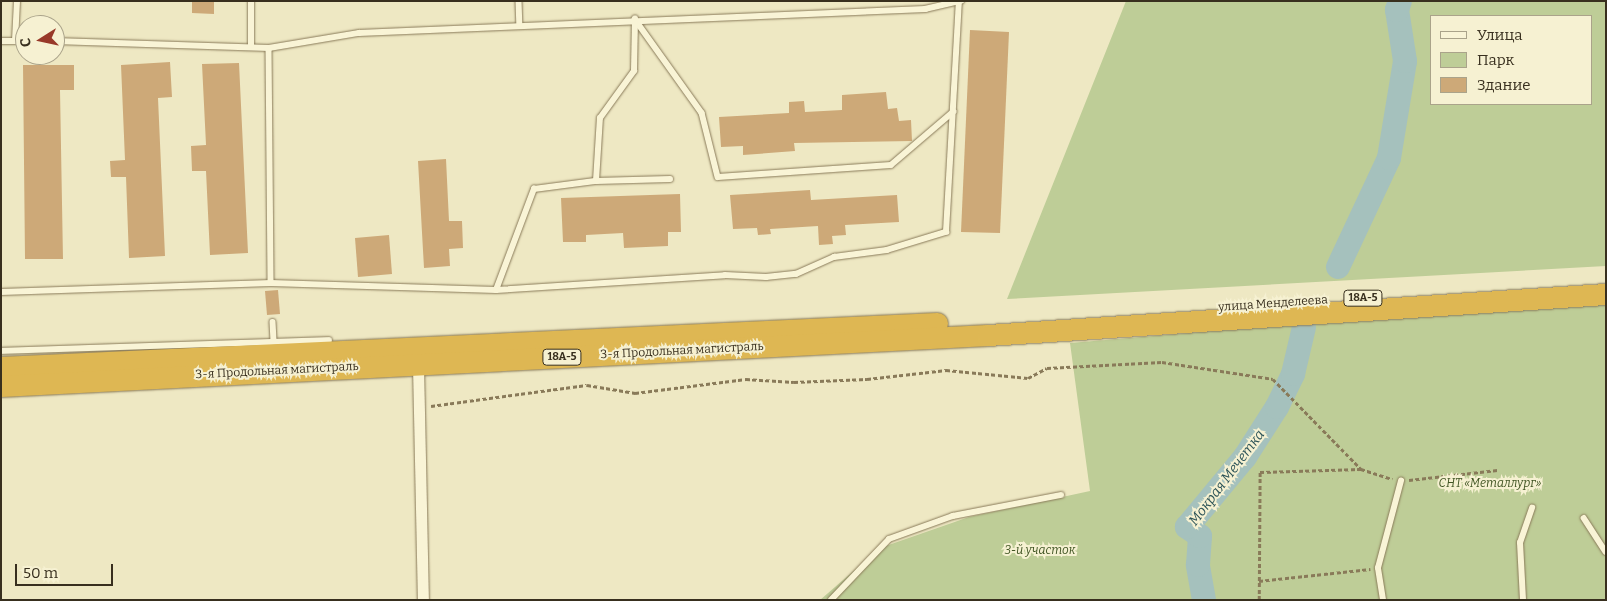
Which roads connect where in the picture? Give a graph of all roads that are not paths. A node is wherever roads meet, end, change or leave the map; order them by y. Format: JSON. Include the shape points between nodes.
{"nodes":[{"id":1,"x":17,"y":1,"type":"edge"},
{"id":2,"x":251,"y":1,"type":"edge"},
{"id":3,"x":519,"y":1,"type":"edge"},
{"id":4,"x":960,"y":1,"type":"edge"},
{"id":5,"x":16,"y":15,"type":"edge"},
{"id":6,"x":635,"y":19,"type":"junction"},
{"id":7,"x":520,"y":25,"type":"junction"},
{"id":8,"x":1,"y":41,"type":"edge"},
{"id":9,"x":15,"y":41,"type":"edge"},
{"id":10,"x":65,"y":41,"type":"edge"},
{"id":11,"x":251,"y":47,"type":"junction"},
{"id":12,"x":269,"y":48,"type":"junction"},
{"id":13,"x":953,"y":112,"type":"junction"},
{"id":14,"x":596,"y":180,"type":"junction"},
{"id":15,"x":670,"y":180,"type":"dead end"},
{"id":16,"x":271,"y":283,"type":"junction"},
{"id":17,"x":1606,"y":283,"type":"edge"},
{"id":18,"x":496,"y":290,"type":"junction"},
{"id":19,"x":1,"y":292,"type":"edge"},
{"id":20,"x":1606,"y":294,"type":"edge"},
{"id":21,"x":1121,"y":320,"type":"junction"},
{"id":22,"x":273,"y":322,"type":"dead end"},
{"id":23,"x":329,"y":340,"type":"dead end"},
{"id":24,"x":274,"y":341,"type":"junction"},
{"id":25,"x":1,"y":351,"type":"edge"},
{"id":26,"x":418,"y":365,"type":"junction"},
{"id":27,"x":1,"y":367,"type":"edge"},
{"id":28,"x":1,"y":386,"type":"edge"},
{"id":29,"x":1401,"y":481,"type":"road end"},
{"id":30,"x":1061,"y":495,"type":"dead end"},
{"id":31,"x":1532,"y":508,"type":"dead end"},
{"id":32,"x":1584,"y":518,"type":"dead end"},
{"id":33,"x":1606,"y":552,"type":"edge"},
{"id":34,"x":423,"y":600,"type":"edge"},
{"id":35,"x":831,"y":600,"type":"edge"},
{"id":36,"x":1384,"y":600,"type":"edge"},
{"id":37,"x":1524,"y":600,"type":"edge"}],
"edges":[{"from":1,"to":5,"type":"lane"},
{"from":2,"to":11,"type":"lane"},
{"from":3,"to":7,"type":"lane"},
{"from":4,"to":6,"type":"lane","via":[[925,9]]},
{"from":4,"to":13,"type":"lane"},
{"from":6,"to":7,"type":"lane"},
{"from":6,"to":13,"type":"lane","via":[[702,114],[718,177],[891,165]]},
{"from":6,"to":14,"type":"lane","via":[[634,71],[600,118]]},
{"from":7,"to":12,"type":"lane","via":[[331,36]]},
{"from":8,"to":9,"type":"lane"},
{"from":10,"to":11,"type":"lane"},
{"from":11,"to":12,"type":"lane"},
{"from":12,"to":16,"type":"lane"},
{"from":13,"to":18,"type":"lane","via":[[946,232],[887,250],[834,257],[796,274]]},
{"from":14,"to":15,"type":"lane"},
{"from":14,"to":18,"type":"lane","via":[[534,189]]},
{"from":16,"to":18,"type":"lane"},
{"from":16,"to":19,"type":"lane"},
{"from":17,"to":21,"type":"highway","name":"улица Менделеева","number":"18А-5"},
{"from":20,"to":21,"type":"highway","name":"улица Менделеева","number":"18А-5"},
{"from":21,"to":26,"type":"highway","name":"3-я Продольная магистраль","number":"18А-5"},
{"from":21,"to":27,"type":"highway","name":"3-я Продольная магистраль","number":"18А-5"},
{"from":22,"to":24,"type":"lane"},
{"from":23,"to":24,"type":"lane"},
{"from":24,"to":25,"type":"lane"},
{"from":26,"to":28,"type":"highway","name":"3-я Продольная магистраль","number":"18А-5"},
{"from":26,"to":34,"type":"street"},
{"from":29,"to":36,"type":"lane","via":[[1378,568]]},
{"from":30,"to":35,"type":"lane","via":[[953,516],[889,539]]},
{"from":31,"to":37,"type":"lane","via":[[1520,543]]},
{"from":32,"to":33,"type":"lane"}]}
